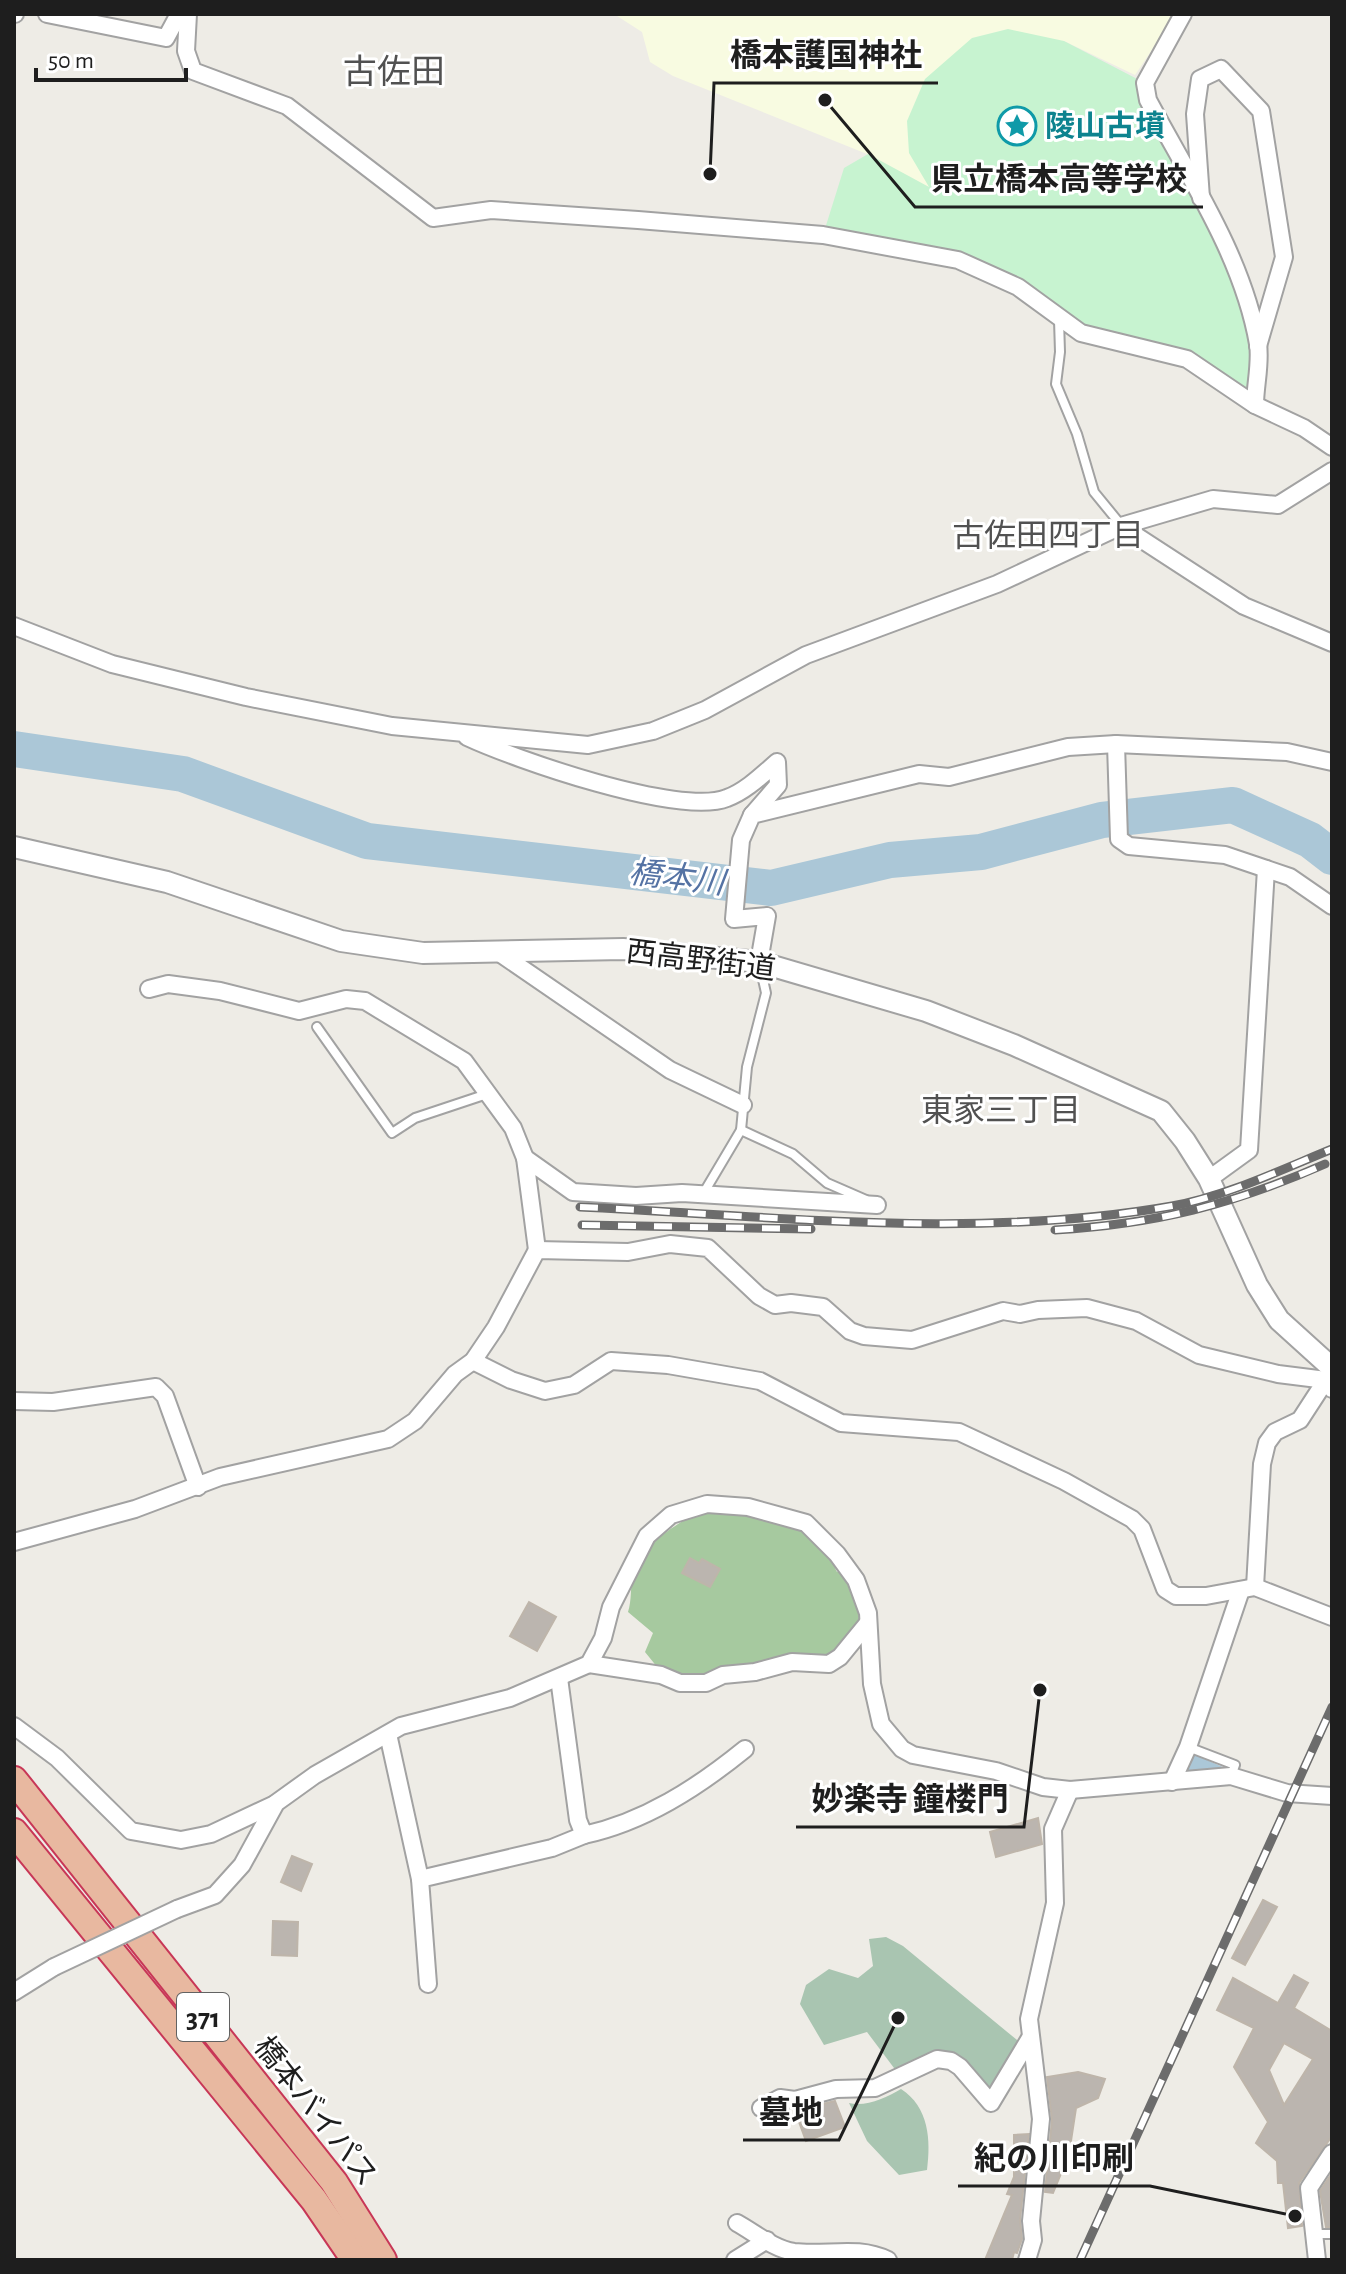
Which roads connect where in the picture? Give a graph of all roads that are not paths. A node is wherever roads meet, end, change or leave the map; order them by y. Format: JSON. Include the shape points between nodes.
{"nodes":[{"id":1,"x":47,"y":14,"type":"edge"},
{"id":2,"x":179,"y":14,"type":"edge"},
{"id":3,"x":188,"y":14,"type":"edge"},
{"id":4,"x":1183,"y":14,"type":"edge"},
{"id":5,"x":1201,"y":198,"type":"junction"},
{"id":6,"x":1058,"y":317,"type":"junction"},
{"id":7,"x":1258,"y":346,"type":"junction"},
{"id":8,"x":1255,"y":405,"type":"junction"},
{"id":9,"x":1332,"y":447,"type":"edge"},
{"id":10,"x":1332,"y":471,"type":"edge"},
{"id":11,"x":1121,"y":526,"type":"junction"},
{"id":12,"x":14,"y":626,"type":"edge"},
{"id":13,"x":1332,"y":643,"type":"edge"},
{"id":14,"x":456,"y":732,"type":"junction"},
{"id":15,"x":1116,"y":744,"type":"junction"},
{"id":16,"x":1332,"y":762,"type":"edge"},
{"id":17,"x":752,"y":815,"type":"junction"},
{"id":18,"x":14,"y":847,"type":"edge"},
{"id":19,"x":1266,"y":869,"type":"junction"},
{"id":20,"x":1332,"y":906,"type":"edge"},
{"id":21,"x":498,"y":952,"type":"junction"},
{"id":22,"x":759,"y":962,"type":"junction"},
{"id":23,"x":149,"y":989,"type":"dead end"},
{"id":24,"x":317,"y":1027,"type":"dead end"},
{"id":25,"x":487,"y":1094,"type":"junction"},
{"id":26,"x":743,"y":1105,"type":"junction"},
{"id":27,"x":741,"y":1130,"type":"junction"},
{"id":28,"x":525,"y":1158,"type":"junction"},
{"id":29,"x":1209,"y":1179,"type":"junction"},
{"id":30,"x":703,"y":1194,"type":"junction"},
{"id":31,"x":877,"y":1205,"type":"joint"},
{"id":32,"x":537,"y":1250,"type":"junction"},
{"id":33,"x":473,"y":1361,"type":"junction"},
{"id":34,"x":1330,"y":1378,"type":"edge"},
{"id":35,"x":14,"y":1401,"type":"edge"},
{"id":36,"x":198,"y":1487,"type":"junction"},
{"id":37,"x":14,"y":1542,"type":"edge"},
{"id":38,"x":1248,"y":1588,"type":"junction"},
{"id":39,"x":1332,"y":1617,"type":"edge"},
{"id":40,"x":867,"y":1624,"type":"junction"},
{"id":41,"x":589,"y":1664,"type":"junction"},
{"id":42,"x":559,"y":1678,"type":"junction"},
{"id":43,"x":14,"y":1726,"type":"edge"},
{"id":44,"x":388,"y":1734,"type":"junction"},
{"id":45,"x":1188,"y":1747,"type":"junction"},
{"id":46,"x":745,"y":1749,"type":"dead end"},
{"id":47,"x":1231,"y":1776,"type":"junction"},
{"id":48,"x":14,"y":1780,"type":"edge"},
{"id":49,"x":1172,"y":1782,"type":"junction"},
{"id":50,"x":1070,"y":1790,"type":"junction"},
{"id":51,"x":1332,"y":1796,"type":"edge"},
{"id":52,"x":276,"y":1803,"type":"junction"},
{"id":53,"x":14,"y":1832,"type":"edge"},
{"id":54,"x":584,"y":1835,"type":"junction"},
{"id":55,"x":420,"y":1879,"type":"junction"},
{"id":56,"x":428,"y":1984,"type":"dead end"},
{"id":57,"x":14,"y":1992,"type":"edge"},
{"id":58,"x":1030,"y":2038,"type":"junction"},
{"id":59,"x":761,"y":2108,"type":"dead end"},
{"id":60,"x":1332,"y":2153,"type":"edge"},
{"id":61,"x":737,"y":2223,"type":"dead end"},
{"id":62,"x":1324,"y":2234,"type":"edge"},
{"id":63,"x":767,"y":2240,"type":"junction"},
{"id":64,"x":355,"y":2260,"type":"edge"},
{"id":65,"x":383,"y":2260,"type":"edge"},
{"id":66,"x":735,"y":2260,"type":"edge"},
{"id":67,"x":888,"y":2260,"type":"edge"},
{"id":68,"x":1027,"y":2260,"type":"edge"},
{"id":69,"x":1317,"y":2260,"type":"edge"}],
"edges":[{"from":1,"to":2,"type":"street","via":[[166,38]]},
{"from":3,"to":6,"type":"street","via":[[186,51],[193,71],[287,106],[433,218],[491,210],[823,235],[958,260],[1018,287]]},
{"from":4,"to":5,"type":"street","via":[[1145,83],[1148,100]]},
{"from":5,"to":7,"type":"street","via":[[1238,279]]},
{"from":5,"to":7,"type":"street","via":[[1195,114],[1200,79],[1221,69],[1261,111],[1284,257]]},
{"from":6,"to":8,"type":"street","via":[[1081,333],[1187,359]]},
{"from":6,"to":11,"type":"lane","via":[[1056,384],[1094,492]]},
{"from":7,"to":8,"type":"street"},
{"from":8,"to":9,"type":"street"},
{"from":10,"to":11,"type":"street","via":[[1278,505],[1213,499]]},
{"from":11,"to":13,"type":"street","via":[[1244,606]]},
{"from":11,"to":14,"type":"street","via":[[997,584],[806,655],[705,710],[653,731],[588,745]]},
{"from":12,"to":14,"type":"street","via":[[112,664],[246,697],[392,726]]},
{"from":14,"to":17,"type":"street","via":[[536,767],[709,802],[727,798],[777,762],[778,785]]},
{"from":15,"to":16,"type":"street","via":[[1287,752]]},
{"from":15,"to":17,"type":"street","via":[[1068,747],[949,777],[919,774]]},
{"from":15,"to":19,"type":"street","via":[[1119,839],[1129,846],[1225,855]]},
{"from":17,"to":22,"type":"street","via":[[741,840],[734,919],[767,916]]},
{"from":18,"to":21,"type":"street","name":"西高野街道","via":[[167,882],[341,941],[423,953]]},
{"from":19,"to":20,"type":"street","via":[[1290,877]]},
{"from":19,"to":29,"type":"street","via":[[1249,1150]]},
{"from":21,"to":22,"type":"street","name":"西高野街道","via":[[623,949]]},
{"from":21,"to":26,"type":"street","via":[[670,1070]]},
{"from":22,"to":26,"type":"lane","via":[[766,993]]},
{"from":22,"to":29,"type":"street","name":"西高野街道","via":[[926,1011],[1161,1111]]},
{"from":23,"to":25,"type":"street","via":[[168,984],[220,991],[299,1011],[346,999],[365,1001],[464,1061]]},
{"from":24,"to":25,"type":"lane","via":[[392,1133],[415,1118]]},
{"from":25,"to":28,"type":"street","via":[[513,1128]]},
{"from":26,"to":27,"type":"lane"},
{"from":27,"to":30,"type":"lane"},
{"from":27,"to":31,"type":"lane","via":[[793,1154],[827,1183]]},
{"from":28,"to":30,"type":"street","via":[[573,1192]]},
{"from":28,"to":32,"type":"street"},
{"from":29,"to":34,"type":"street","name":"西高野街道","via":[[1257,1285],[1279,1320]]},
{"from":30,"to":31,"type":"street"},
{"from":32,"to":33,"type":"street"},
{"from":32,"to":34,"type":"street","via":[[628,1252],[670,1244],[708,1248],[759,1296],[775,1305],[823,1307],[850,1331],[864,1336],[912,1340],[1003,1311],[1087,1308],[1136,1321],[1199,1355],[1278,1374]]},
{"from":33,"to":36,"type":"street","via":[[415,1421],[388,1439],[220,1477]]},
{"from":33,"to":38,"type":"street","via":[[545,1391],[574,1385],[611,1361],[668,1365],[760,1381],[841,1423],[959,1432],[1132,1519],[1142,1529],[1165,1589],[1176,1596]]},
{"from":34,"to":38,"type":"street","via":[[1300,1420],[1275,1432],[1267,1443]]},
{"from":35,"to":36,"type":"street","via":[[53,1402],[156,1387],[165,1396]]},
{"from":36,"to":37,"type":"street"},
{"from":38,"to":39,"type":"street"},
{"from":38,"to":45,"type":"street"},
{"from":40,"to":41,"type":"street","via":[[829,1664],[792,1662],[706,1683],[680,1683]]},
{"from":40,"to":41,"type":"street","via":[[856,1580],[806,1523],[748,1507],[707,1504],[671,1515],[647,1536]]},
{"from":40,"to":50,"type":"street","via":[[881,1724],[902,1749]]},
{"from":41,"to":42,"type":"street"},
{"from":42,"to":44,"type":"street"},
{"from":42,"to":54,"type":"street"},
{"from":43,"to":52,"type":"street","via":[[57,1758],[131,1831],[181,1840],[211,1834]]},
{"from":44,"to":52,"type":"street"},
{"from":44,"to":55,"type":"street"},
{"from":45,"to":47,"type":"lane","via":[[1235,1765]]},
{"from":45,"to":49,"type":"street"},
{"from":46,"to":54,"type":"street","via":[[691,1790],[624,1827]]},
{"from":47,"to":49,"type":"street"},
{"from":47,"to":51,"type":"street","via":[[1287,1793]]},
{"from":48,"to":65,"type":"highway","name":"橋本バイパス","number":"371","via":[[334,2182]]},
{"from":49,"to":50,"type":"street"},
{"from":50,"to":58,"type":"street","via":[[1053,1829],[1055,1903],[1031,2007]]},
{"from":52,"to":57,"type":"street","bridge":true,"via":[[242,1865],[215,1895],[54,1967]]},
{"from":53,"to":64,"type":"highway","name":"橋本バイパス","number":"371","via":[[314,2200]]},
{"from":54,"to":55,"type":"street","via":[[552,1848]]},
{"from":55,"to":56,"type":"street"},
{"from":58,"to":59,"type":"street","via":[[991,2103],[960,2067],[937,2059],[875,2088],[780,2098]]},
{"from":58,"to":68,"type":"street","via":[[1041,2119]]},
{"from":60,"to":62,"type":"street","via":[[1309,2188]]},
{"from":61,"to":63,"type":"street"},
{"from":62,"to":69,"type":"street"},
{"from":63,"to":66,"type":"street"},
{"from":63,"to":67,"type":"street","via":[[794,2252],[869,2251]]}]}
